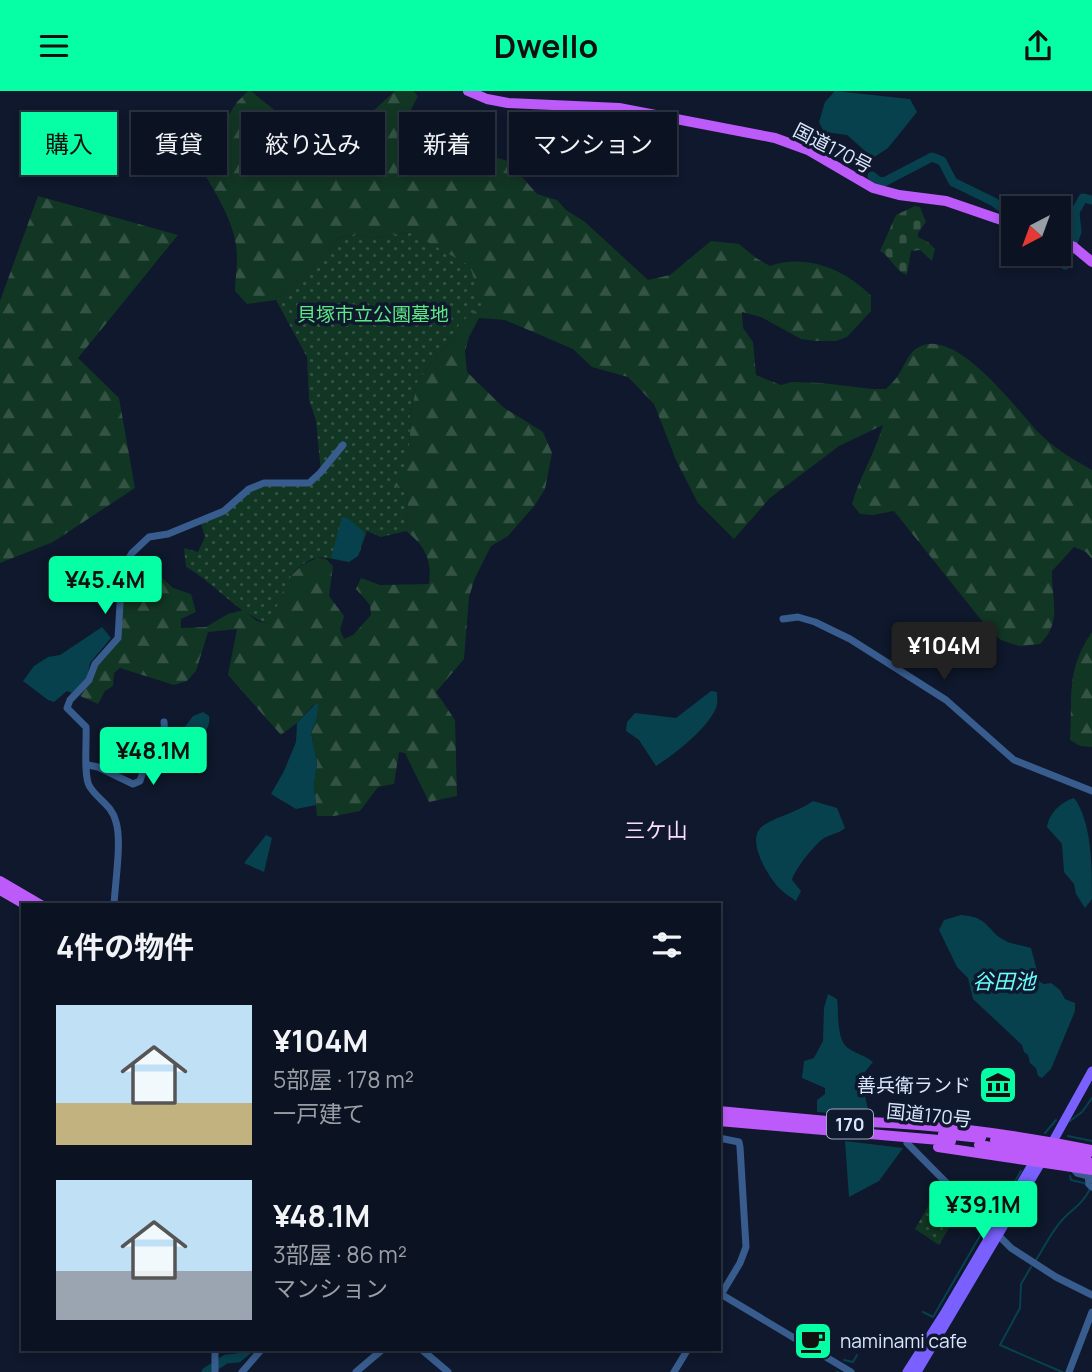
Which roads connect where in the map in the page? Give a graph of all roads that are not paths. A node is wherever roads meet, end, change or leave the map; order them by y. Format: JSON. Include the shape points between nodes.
{"nodes":[{"id":1,"x":468,"y":91,"type":"edge"},
{"id":2,"x":1001,"y":220,"type":"edge"},
{"id":3,"x":1071,"y":246,"type":"edge"},
{"id":4,"x":1092,"y":262,"type":"edge"},
{"id":5,"x":343,"y":445,"type":"dead end"},
{"id":6,"x":783,"y":619,"type":"dead end"},
{"id":7,"x":164,"y":722,"type":"dead end"},
{"id":8,"x":88,"y":765,"type":"junction"},
{"id":9,"x":1092,"y":791,"type":"edge"},
{"id":10,"x":0,"y":881,"type":"edge"},
{"id":11,"x":0,"y":890,"type":"edge"},
{"id":12,"x":23,"y":903,"type":"edge"},
{"id":13,"x":38,"y":903,"type":"edge"},
{"id":14,"x":114,"y":903,"type":"edge"},
{"id":15,"x":1092,"y":1071,"type":"edge"},
{"id":16,"x":721,"y":1111,"type":"edge"},
{"id":17,"x":721,"y":1121,"type":"edge"},
{"id":18,"x":822,"y":1121,"type":"junction"},
{"id":19,"x":867,"y":1133,"type":"junction"},
{"id":20,"x":721,"y":1138,"type":"edge"},
{"id":21,"x":980,"y":1142,"type":"junction"},
{"id":22,"x":1054,"y":1142,"type":"junction"},
{"id":23,"x":907,"y":1143,"type":"junction"},
{"id":24,"x":1092,"y":1148,"type":"edge"},
{"id":25,"x":1092,"y":1156,"type":"edge"},
{"id":26,"x":1038,"y":1160,"type":"junction"},
{"id":27,"x":1092,"y":1163,"type":"edge"},
{"id":28,"x":1091,"y":1174,"type":"edge"},
{"id":29,"x":1092,"y":1187,"type":"edge"},
{"id":30,"x":995,"y":1233,"type":"junction"},
{"id":31,"x":721,"y":1293,"type":"edge"},
{"id":32,"x":721,"y":1296,"type":"edge"},
{"id":33,"x":1092,"y":1296,"type":"edge"},
{"id":34,"x":1092,"y":1312,"type":"edge"},
{"id":35,"x":215,"y":1351,"type":"edge"},
{"id":36,"x":260,"y":1351,"type":"edge"},
{"id":37,"x":381,"y":1351,"type":"edge"},
{"id":38,"x":423,"y":1351,"type":"edge"},
{"id":39,"x":687,"y":1351,"type":"edge"},
{"id":40,"x":215,"y":1372,"type":"edge"},
{"id":41,"x":243,"y":1372,"type":"edge"},
{"id":42,"x":356,"y":1372,"type":"edge"},
{"id":43,"x":448,"y":1372,"type":"edge"},
{"id":44,"x":674,"y":1372,"type":"edge"},
{"id":45,"x":850,"y":1372,"type":"edge"},
{"id":46,"x":906,"y":1372,"type":"edge"},
{"id":47,"x":917,"y":1372,"type":"edge"},
{"id":48,"x":1069,"y":1372,"type":"edge"}],
"edges":[{"from":1,"to":2,"type":"highway","name":"国道170号","via":[[508,103],[619,108],[775,138],[873,188],[946,201]]},
{"from":3,"to":4,"type":"highway"},
{"from":5,"to":8,"type":"street","via":[[309,483],[257,485],[224,511],[149,537],[132,553],[122,571],[118,638],[67,708],[86,727]]},
{"from":6,"to":9,"type":"street","via":[[798,617],[850,639],[946,700],[1014,760]]},
{"from":7,"to":8,"type":"street","via":[[165,737],[148,755],[140,781],[133,784]]},
{"from":8,"to":14,"type":"street","via":[[89,787],[106,803],[118,826]]},
{"from":10,"to":13,"type":"highway"},
{"from":11,"to":12,"type":"highway"},
{"from":15,"to":22,"type":"main road"},
{"from":16,"to":18,"type":"highway","name":"国道170号","number":"170"},
{"from":17,"to":19,"type":"highway","name":"国道170号","number":"170"},
{"from":18,"to":21,"type":"highway","name":"国道170号","number":"170"},
{"from":18,"to":22,"type":"highway","via":[[994,1132]]},
{"from":19,"to":21,"type":"highway","name":"国道170号","number":"170"},
{"from":19,"to":23,"type":"highway"},
{"from":20,"to":31,"type":"street","via":[[739,1142],[746,1232],[744,1256]]},
{"from":21,"to":25,"type":"highway","name":"国道170号","number":"170","bridge":true},
{"from":21,"to":27,"type":"highway","name":"国道170号","number":"170","bridge":true},
{"from":22,"to":24,"type":"highway"},
{"from":22,"to":26,"type":"main road"},
{"from":23,"to":26,"type":"highway"},
{"from":23,"to":30,"type":"street"},
{"from":26,"to":28,"type":"highway"},
{"from":26,"to":30,"type":"main road"},
{"from":28,"to":29,"type":"street"},
{"from":30,"to":33,"type":"street","via":[[1028,1260]]},
{"from":30,"to":46,"type":"main road"},
{"from":30,"to":47,"type":"main road"},
{"from":32,"to":45,"type":"street"},
{"from":34,"to":48,"type":"street"},
{"from":35,"to":40,"type":"street"},
{"from":36,"to":41,"type":"street"},
{"from":37,"to":42,"type":"street"},
{"from":38,"to":43,"type":"street"},
{"from":39,"to":44,"type":"street"}]}
